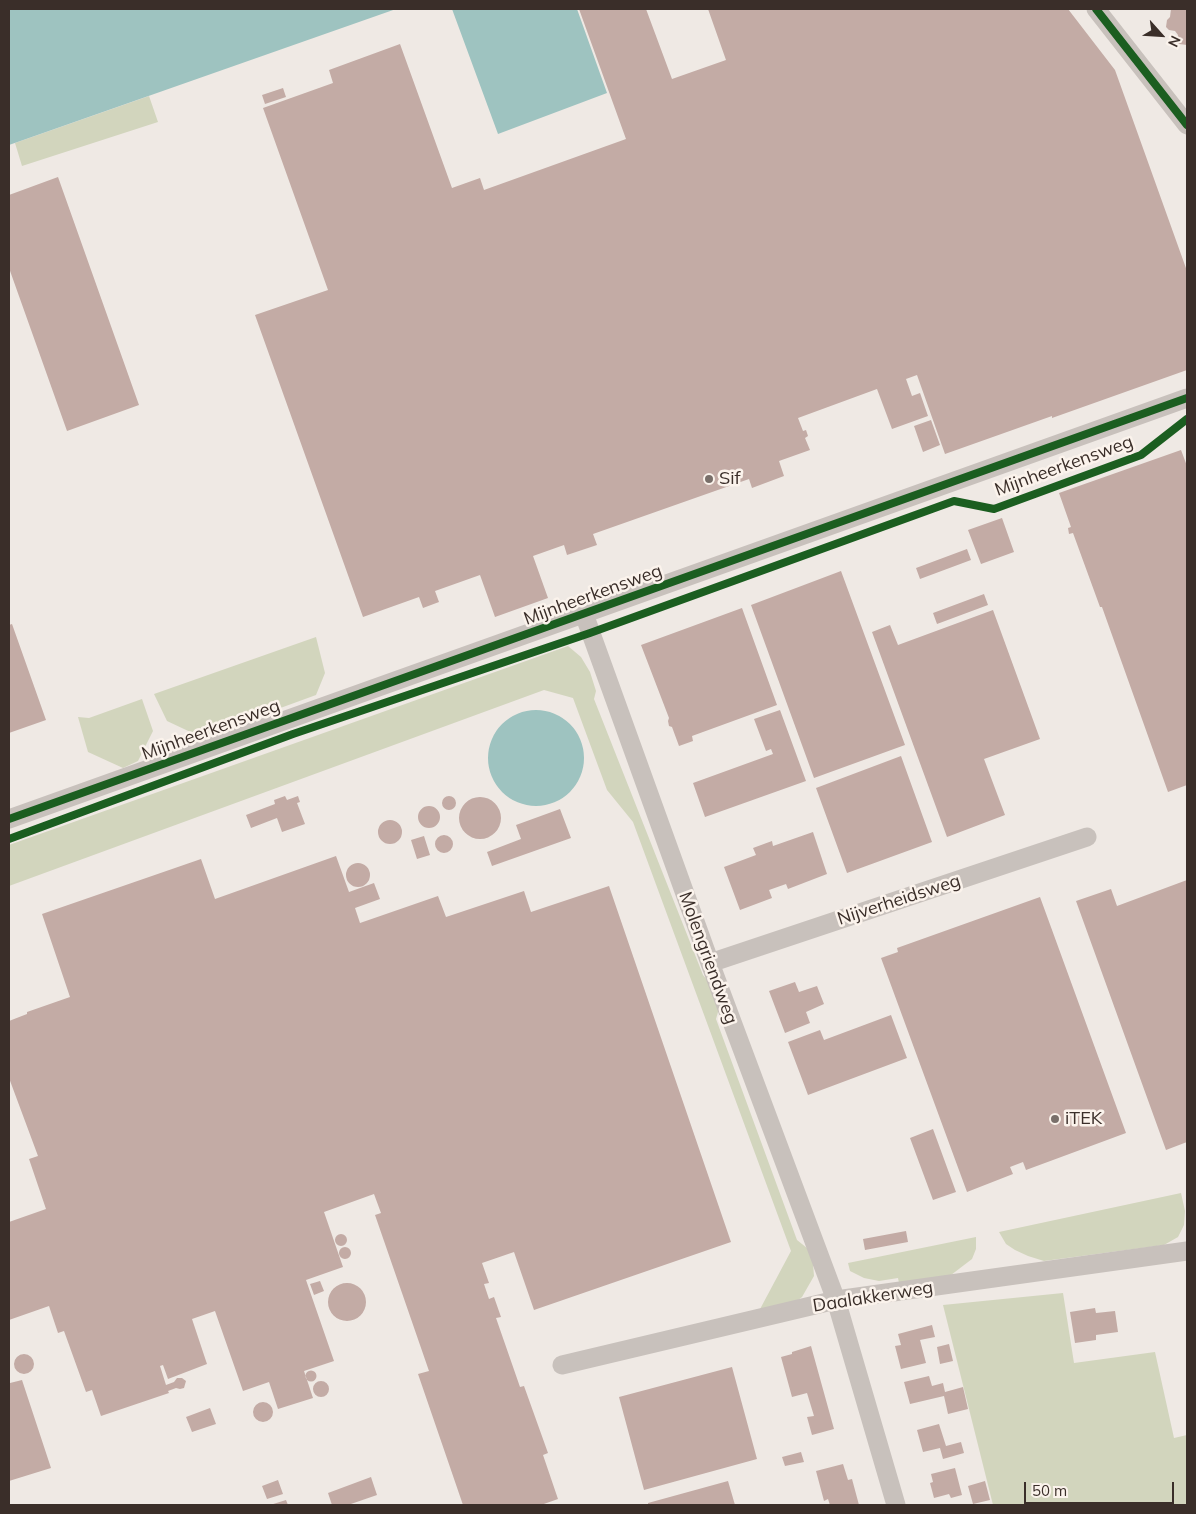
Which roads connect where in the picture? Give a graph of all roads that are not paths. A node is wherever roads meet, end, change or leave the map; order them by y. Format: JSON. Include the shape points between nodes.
{"nodes":[{"id":1,"x":1096,"y":9,"type":"edge"},
{"id":2,"x":1187,"y":125,"type":"edge"},
{"id":3,"x":1187,"y":398,"type":"edge"},
{"id":4,"x":584,"y":614,"type":"junction"},
{"id":5,"x":9,"y":819,"type":"edge"},
{"id":6,"x":1088,"y":837,"type":"dead end"},
{"id":7,"x":710,"y":963,"type":"junction"},
{"id":8,"x":1187,"y":1251,"type":"edge"},
{"id":9,"x":836,"y":1300,"type":"junction"},
{"id":10,"x":562,"y":1365,"type":"dead end"},
{"id":11,"x":896,"y":1505,"type":"edge"}],
"edges":[{"from":1,"to":2,"type":"street"},
{"from":3,"to":4,"type":"street","name":"Mijnheerkensweg"},
{"from":4,"to":5,"type":"street","name":"Mijnheerkensweg"},
{"from":4,"to":7,"type":"street","name":"Molengriendweg"},
{"from":6,"to":7,"type":"street","name":"Nijverheidsweg"},
{"from":7,"to":9,"type":"street","name":"Molengriendweg"},
{"from":8,"to":9,"type":"street","name":"Daalakkerweg"},
{"from":9,"to":10,"type":"street","name":"Daalakkerweg"},
{"from":9,"to":11,"type":"street","name":"Molengriendweg"}]}
